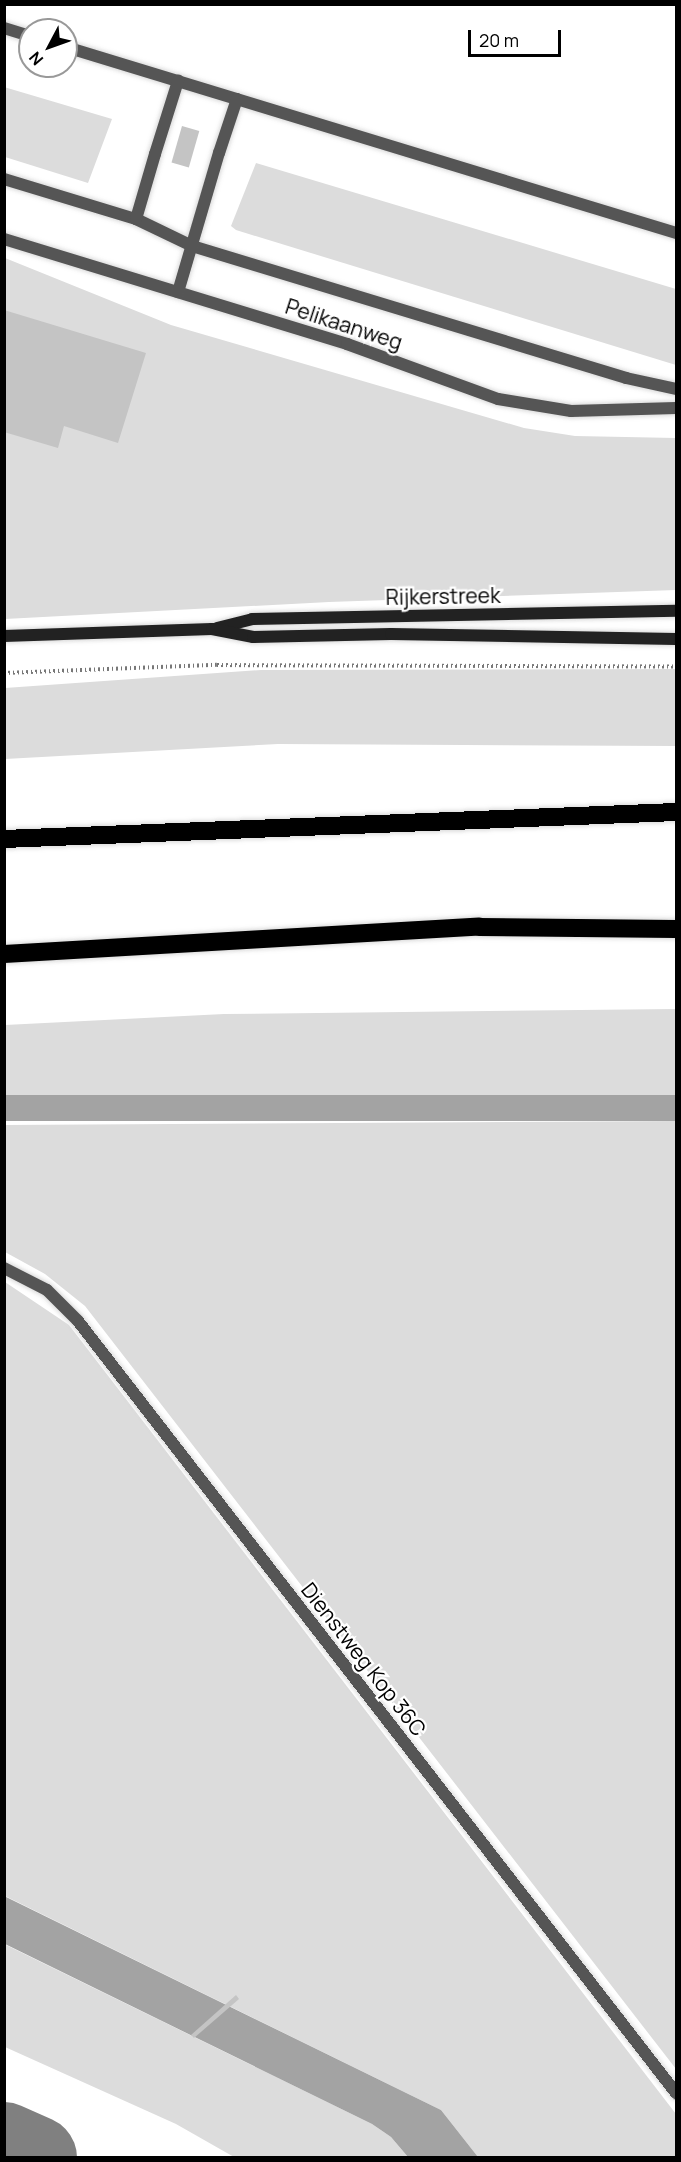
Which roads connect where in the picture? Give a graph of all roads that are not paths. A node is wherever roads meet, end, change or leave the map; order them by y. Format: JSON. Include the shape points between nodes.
{"nodes":[{"id":1,"x":78,"y":51,"type":"edge"},
{"id":2,"x":178,"y":81,"type":"junction"},
{"id":3,"x":237,"y":99,"type":"junction"},
{"id":4,"x":4,"y":179,"type":"edge"},
{"id":5,"x":136,"y":219,"type":"junction"},
{"id":6,"x":676,"y":233,"type":"edge"},
{"id":7,"x":4,"y":239,"type":"edge"},
{"id":8,"x":192,"y":246,"type":"junction"},
{"id":9,"x":178,"y":292,"type":"junction"},
{"id":10,"x":676,"y":389,"type":"edge"},
{"id":11,"x":676,"y":408,"type":"edge"},
{"id":12,"x":676,"y":612,"type":"edge"},
{"id":13,"x":212,"y":629,"type":"junction"},
{"id":14,"x":4,"y":636,"type":"edge"},
{"id":15,"x":676,"y":639,"type":"edge"},
{"id":16,"x":676,"y":812,"type":"edge"},
{"id":17,"x":4,"y":839,"type":"edge"},
{"id":18,"x":676,"y":929,"type":"edge"},
{"id":19,"x":4,"y":954,"type":"edge"},
{"id":20,"x":4,"y":1268,"type":"edge"},
{"id":21,"x":676,"y":2093,"type":"edge"}],
"edges":[{"from":1,"to":2,"type":"street"},
{"from":2,"to":3,"type":"street"},
{"from":2,"to":5,"type":"street"},
{"from":3,"to":6,"type":"street"},
{"from":3,"to":8,"type":"street"},
{"from":4,"to":5,"type":"street","name":"Pelikaanweg"},
{"from":5,"to":8,"type":"street","name":"Pelikaanweg"},
{"from":7,"to":9,"type":"street","name":"Pelikaanweg"},
{"from":8,"to":9,"type":"street"},
{"from":8,"to":10,"type":"street","name":"Pelikaanweg","via":[[626,378]]},
{"from":9,"to":11,"type":"street","name":"Pelikaanweg","via":[[347,344],[512,402],[571,411]]},
{"from":12,"to":13,"type":"street","name":"Rijkerstreek","via":[[252,619]]},
{"from":13,"to":14,"type":"street","name":"Rijkerstreek"},
{"from":13,"to":15,"type":"street","name":"Rijkerstreek","via":[[253,636]]},
{"from":16,"to":17,"type":"highway"},
{"from":18,"to":19,"type":"highway","via":[[479,927]]},
{"from":20,"to":21,"type":"street","name":"Dienstweg Kop 36C","via":[[48,1290],[78,1321]]}]}
